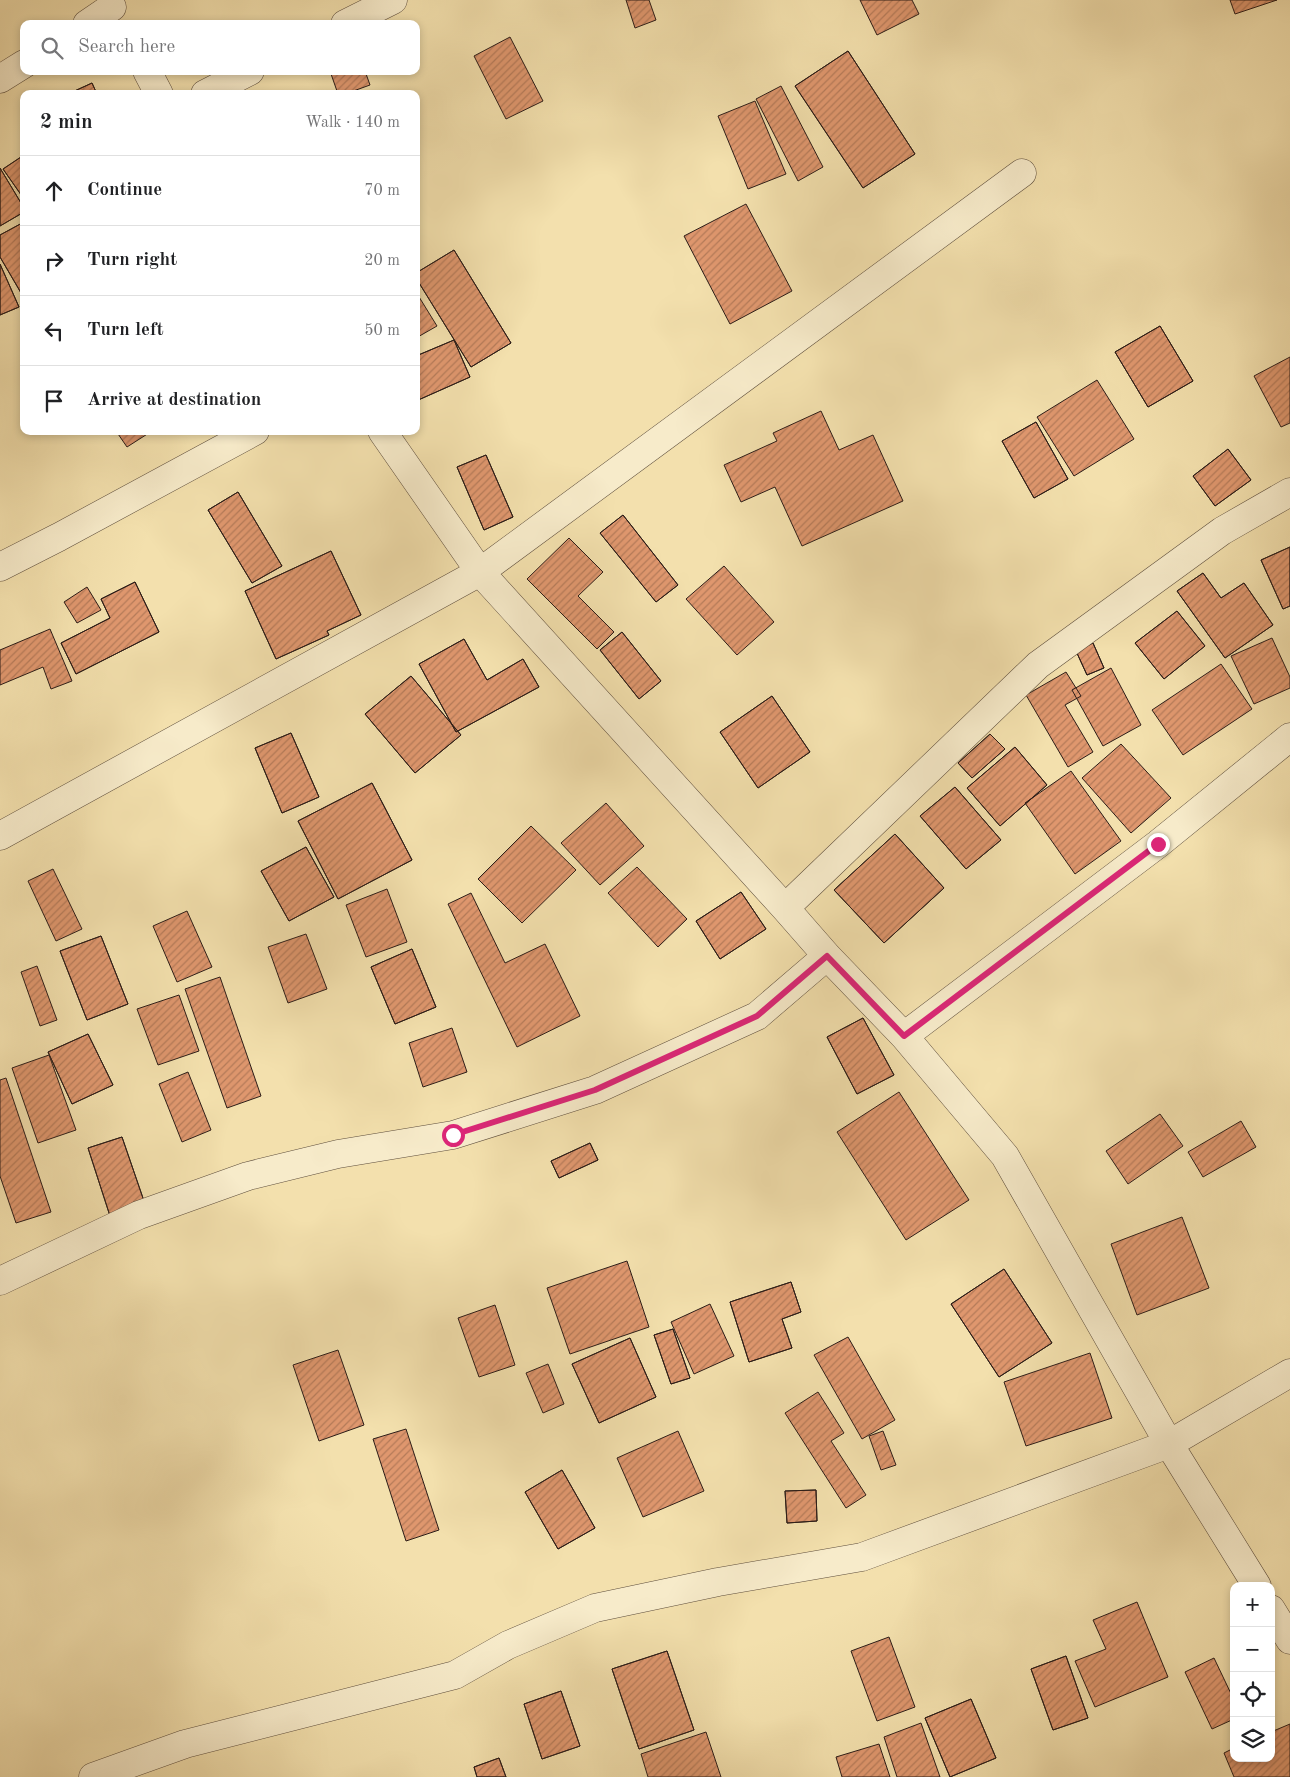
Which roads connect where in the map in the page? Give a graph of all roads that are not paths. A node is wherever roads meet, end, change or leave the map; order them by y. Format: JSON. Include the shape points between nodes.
{"nodes":[{"id":1,"x":393,"y":0,"type":"edge"},
{"id":2,"x":114,"y":10,"type":"edge"},
{"id":3,"x":94,"y":20,"type":"edge"},
{"id":4,"x":353,"y":20,"type":"edge"},
{"id":5,"x":20,"y":66,"type":"edge"},
{"id":6,"x":149,"y":75,"type":"edge"},
{"id":7,"x":242,"y":75,"type":"edge"},
{"id":8,"x":0,"y":79,"type":"edge"},
{"id":9,"x":157,"y":90,"type":"edge"},
{"id":10,"x":213,"y":90,"type":"edge"},
{"id":11,"x":1022,"y":173,"type":"dead end"},
{"id":12,"x":248,"y":435,"type":"edge"},
{"id":13,"x":385,"y":435,"type":"edge"},
{"id":14,"x":1290,"y":492,"type":"edge"},
{"id":15,"x":0,"y":567,"type":"edge"},
{"id":16,"x":480,"y":572,"type":"junction"},
{"id":17,"x":1290,"y":737,"type":"edge"},
{"id":18,"x":0,"y":836,"type":"edge"},
{"id":19,"x":785,"y":908,"type":"junction"},
{"id":20,"x":827,"y":956,"type":"junction"},
{"id":21,"x":904,"y":1036,"type":"junction"},
{"id":22,"x":0,"y":1281,"type":"edge"},
{"id":23,"x":1290,"y":1373,"type":"edge"},
{"id":24,"x":1169,"y":1444,"type":"junction"},
{"id":25,"x":1255,"y":1582,"type":"edge"},
{"id":26,"x":1275,"y":1616,"type":"edge"},
{"id":27,"x":1290,"y":1640,"type":"edge"},
{"id":28,"x":93,"y":1777,"type":"edge"}],
"edges":[{"from":1,"to":4,"type":"street"},
{"from":2,"to":3,"type":"street"},
{"from":5,"to":8,"type":"street"},
{"from":6,"to":9,"type":"street"},
{"from":7,"to":10,"type":"street"},
{"from":11,"to":16,"type":"street"},
{"from":12,"to":15,"type":"street"},
{"from":13,"to":16,"type":"street"},
{"from":14,"to":19,"type":"street","via":[[1222,530],[1038,666]]},
{"from":16,"to":18,"type":"street"},
{"from":16,"to":19,"type":"street"},
{"from":17,"to":21,"type":"street","via":[[1158,844]]},
{"from":19,"to":20,"type":"street"},
{"from":20,"to":21,"type":"street"},
{"from":20,"to":22,"type":"street","via":[[757,1016],[595,1090],[453,1135],[338,1154],[248,1176],[139,1215]]},
{"from":21,"to":24,"type":"street","via":[[1005,1156]]},
{"from":23,"to":24,"type":"street"},
{"from":24,"to":25,"type":"street"},
{"from":24,"to":28,"type":"street","via":[[862,1557],[595,1608],[508,1645],[455,1674],[185,1744]]},
{"from":26,"to":27,"type":"street"}]}
